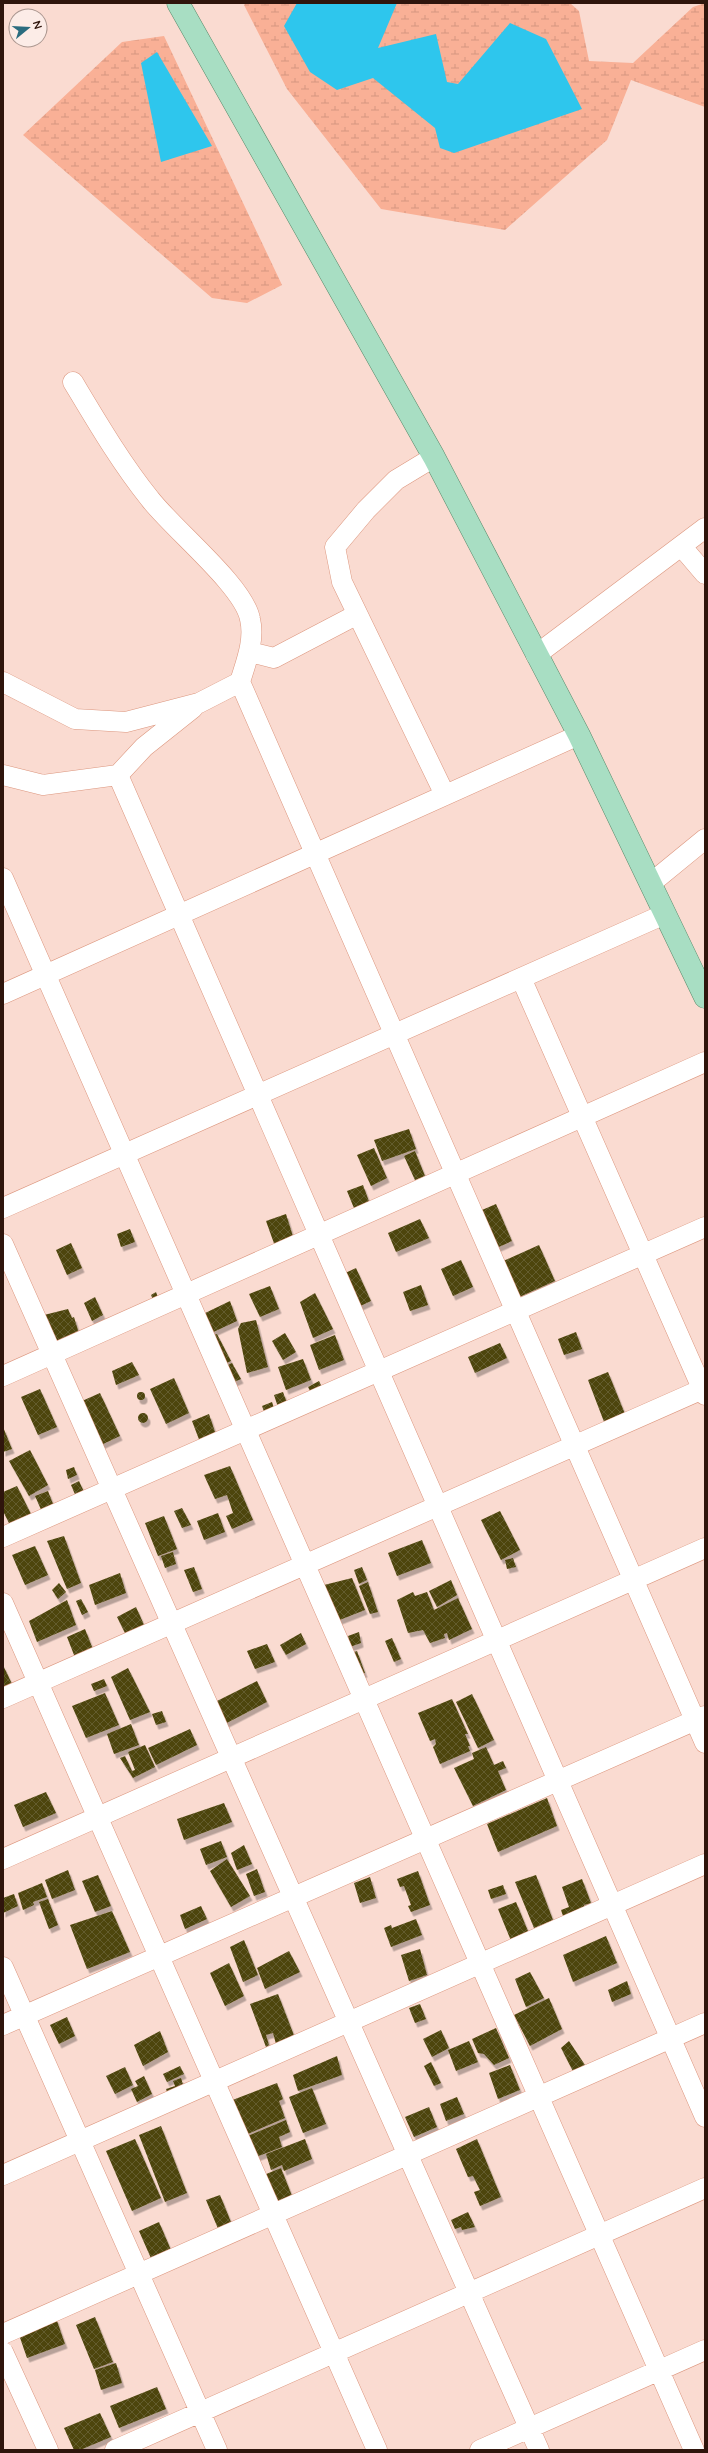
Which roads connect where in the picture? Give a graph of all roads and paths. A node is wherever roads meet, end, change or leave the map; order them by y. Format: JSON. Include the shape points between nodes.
{"nodes":[{"id":1,"x":178,"y":3,"type":"edge"},
{"id":2,"x":73,"y":382,"type":"dead end"},
{"id":3,"x":434,"y":456,"type":"junction"},
{"id":4,"x":705,"y":528,"type":"edge"},
{"id":5,"x":682,"y":547,"type":"junction"},
{"id":6,"x":705,"y":574,"type":"edge"},
{"id":7,"x":356,"y":614,"type":"junction"},
{"id":8,"x":250,"y":652,"type":"junction"},
{"id":9,"x":536,"y":655,"type":"junction"},
{"id":10,"x":3,"y":682,"type":"edge"},
{"id":11,"x":240,"y":682,"type":"junction"},
{"id":12,"x":199,"y":703,"type":"junction"},
{"id":13,"x":579,"y":735,"type":"junction"},
{"id":14,"x":3,"y":775,"type":"edge"},
{"id":15,"x":118,"y":775,"type":"junction"},
{"id":16,"x":445,"y":795,"type":"junction"},
{"id":17,"x":705,"y":839,"type":"edge"},
{"id":18,"x":315,"y":854,"type":"junction"},
{"id":19,"x":3,"y":878,"type":"edge"},
{"id":20,"x":650,"y":884,"type":"junction"},
{"id":21,"x":665,"y":914,"type":"junction"},
{"id":22,"x":179,"y":915,"type":"junction"},
{"id":23,"x":46,"y":975,"type":"junction"},
{"id":24,"x":521,"y":978,"type":"junction"},
{"id":25,"x":3,"y":994,"type":"edge"},
{"id":26,"x":705,"y":997,"type":"edge"},
{"id":27,"x":394,"y":1034,"type":"junction"},
{"id":28,"x":705,"y":1062,"type":"edge"},
{"id":29,"x":258,"y":1095,"type":"junction"},
{"id":30,"x":582,"y":1117,"type":"junction"},
{"id":31,"x":124,"y":1154,"type":"junction"},
{"id":32,"x":456,"y":1174,"type":"junction"},
{"id":33,"x":3,"y":1208,"type":"edge"},
{"id":34,"x":705,"y":1227,"type":"edge"},
{"id":35,"x":319,"y":1235,"type":"junction"},
{"id":36,"x":3,"y":1244,"type":"edge"},
{"id":37,"x":643,"y":1254,"type":"junction"},
{"id":38,"x":186,"y":1294,"type":"junction"},
{"id":39,"x":516,"y":1311,"type":"junction"},
{"id":40,"x":52,"y":1354,"type":"junction"},
{"id":41,"x":379,"y":1371,"type":"junction"},
{"id":42,"x":3,"y":1376,"type":"edge"},
{"id":43,"x":704,"y":1391,"type":"edge"},
{"id":44,"x":246,"y":1430,"type":"junction"},
{"id":45,"x":575,"y":1446,"type":"junction"},
{"id":46,"x":112,"y":1489,"type":"junction"},
{"id":47,"x":438,"y":1506,"type":"junction"},
{"id":48,"x":3,"y":1537,"type":"edge"},
{"id":49,"x":705,"y":1548,"type":"edge"},
{"id":50,"x":305,"y":1565,"type":"junction"},
{"id":51,"x":633,"y":1580,"type":"junction"},
{"id":52,"x":3,"y":1603,"type":"edge"},
{"id":53,"x":172,"y":1623,"type":"junction"},
{"id":54,"x":496,"y":1640,"type":"junction"},
{"id":55,"x":38,"y":1682,"type":"junction"},
{"id":56,"x":3,"y":1698,"type":"edge"},
{"id":57,"x":364,"y":1699,"type":"junction"},
{"id":58,"x":700,"y":1718,"type":"edge"},
{"id":59,"x":705,"y":1743,"type":"edge"},
{"id":60,"x":232,"y":1758,"type":"junction"},
{"id":61,"x":558,"y":1781,"type":"junction"},
{"id":62,"x":98,"y":1817,"type":"junction"},
{"id":63,"x":425,"y":1839,"type":"junction"},
{"id":64,"x":3,"y":1859,"type":"edge"},
{"id":65,"x":705,"y":1864,"type":"edge"},
{"id":66,"x":294,"y":1897,"type":"junction"},
{"id":67,"x":613,"y":1905,"type":"junction"},
{"id":68,"x":159,"y":1956,"type":"junction"},
{"id":69,"x":480,"y":1964,"type":"junction"},
{"id":70,"x":3,"y":1967,"type":"edge"},
{"id":71,"x":24,"y":2015,"type":"junction"},
{"id":72,"x":349,"y":2022,"type":"junction"},
{"id":73,"x":705,"y":2023,"type":"edge"},
{"id":74,"x":3,"y":2024,"type":"edge"},
{"id":75,"x":670,"y":2038,"type":"junction"},
{"id":76,"x":215,"y":2081,"type":"junction"},
{"id":77,"x":538,"y":2097,"type":"junction"},
{"id":78,"x":705,"y":2117,"type":"edge"},
{"id":79,"x":80,"y":2141,"type":"junction"},
{"id":80,"x":407,"y":2155,"type":"junction"},
{"id":81,"x":3,"y":2175,"type":"edge"},
{"id":82,"x":705,"y":2188,"type":"edge"},
{"id":83,"x":272,"y":2214,"type":"junction"},
{"id":84,"x":599,"y":2235,"type":"junction"},
{"id":85,"x":138,"y":2274,"type":"junction"},
{"id":86,"x":469,"y":2293,"type":"junction"},
{"id":87,"x":3,"y":2334,"type":"edge"},
{"id":88,"x":705,"y":2350,"type":"edge"},
{"id":89,"x":3,"y":2352,"type":"edge"},
{"id":90,"x":334,"y":2353,"type":"junction"},
{"id":91,"x":659,"y":2370,"type":"junction"},
{"id":92,"x":200,"y":2412,"type":"junction"},
{"id":93,"x":530,"y":2428,"type":"junction"},
{"id":94,"x":48,"y":2450,"type":"edge"},
{"id":95,"x":115,"y":2450,"type":"edge"},
{"id":96,"x":217,"y":2450,"type":"edge"},
{"id":97,"x":377,"y":2450,"type":"edge"},
{"id":98,"x":480,"y":2450,"type":"edge"},
{"id":99,"x":539,"y":2450,"type":"edge"},
{"id":100,"x":694,"y":2450,"type":"edge"}],
"edges":[{"from":1,"to":3,"type":"main road"},
{"from":2,"to":8,"type":"street","via":[[109,442],[150,500],[239,595],[250,619]]},
{"from":3,"to":7,"type":"street","via":[[396,480],[335,547],[342,582]]},
{"from":3,"to":9,"type":"main road"},
{"from":4,"to":5,"type":"street"},
{"from":5,"to":6,"type":"street"},
{"from":5,"to":9,"type":"street"},
{"from":7,"to":8,"type":"street","via":[[274,658]]},
{"from":7,"to":16,"type":"street"},
{"from":8,"to":11,"type":"street"},
{"from":9,"to":13,"type":"main road"},
{"from":10,"to":12,"type":"street","via":[[75,719],[126,722]]},
{"from":11,"to":12,"type":"street"},
{"from":11,"to":18,"type":"street"},
{"from":12,"to":15,"type":"street","via":[[144,748]]},
{"from":13,"to":16,"type":"street"},
{"from":13,"to":20,"type":"main road"},
{"from":14,"to":15,"type":"street","via":[[43,785]]},
{"from":15,"to":22,"type":"street"},
{"from":16,"to":18,"type":"street"},
{"from":17,"to":20,"type":"street"},
{"from":18,"to":22,"type":"street"},
{"from":18,"to":27,"type":"street"},
{"from":19,"to":23,"type":"street"},
{"from":20,"to":21,"type":"main road"},
{"from":21,"to":24,"type":"street"},
{"from":21,"to":26,"type":"main road"},
{"from":22,"to":23,"type":"street"},
{"from":22,"to":29,"type":"street"},
{"from":23,"to":25,"type":"street"},
{"from":23,"to":31,"type":"street"},
{"from":24,"to":27,"type":"street"},
{"from":24,"to":30,"type":"street"},
{"from":27,"to":29,"type":"street"},
{"from":27,"to":32,"type":"street"},
{"from":28,"to":30,"type":"street"},
{"from":29,"to":31,"type":"street"},
{"from":29,"to":35,"type":"street"},
{"from":30,"to":32,"type":"street"},
{"from":30,"to":37,"type":"street"},
{"from":31,"to":33,"type":"street"},
{"from":31,"to":38,"type":"street"},
{"from":32,"to":35,"type":"street"},
{"from":32,"to":39,"type":"street"},
{"from":34,"to":37,"type":"street"},
{"from":35,"to":38,"type":"street"},
{"from":35,"to":41,"type":"street"},
{"from":36,"to":40,"type":"street"},
{"from":37,"to":39,"type":"street"},
{"from":37,"to":43,"type":"street"},
{"from":38,"to":40,"type":"street"},
{"from":38,"to":44,"type":"street"},
{"from":39,"to":41,"type":"street"},
{"from":39,"to":45,"type":"street"},
{"from":40,"to":42,"type":"street"},
{"from":40,"to":46,"type":"street"},
{"from":41,"to":44,"type":"street"},
{"from":41,"to":47,"type":"street"},
{"from":43,"to":45,"type":"street"},
{"from":44,"to":46,"type":"street"},
{"from":44,"to":50,"type":"street"},
{"from":45,"to":47,"type":"street"},
{"from":45,"to":51,"type":"street"},
{"from":46,"to":48,"type":"street"},
{"from":46,"to":53,"type":"street"},
{"from":47,"to":50,"type":"street"},
{"from":47,"to":54,"type":"street"},
{"from":49,"to":51,"type":"street"},
{"from":50,"to":53,"type":"street"},
{"from":50,"to":57,"type":"street"},
{"from":51,"to":54,"type":"street"},
{"from":51,"to":58,"type":"street"},
{"from":52,"to":55,"type":"street"},
{"from":53,"to":55,"type":"street"},
{"from":53,"to":60,"type":"street"},
{"from":54,"to":57,"type":"street"},
{"from":54,"to":61,"type":"street"},
{"from":55,"to":56,"type":"street"},
{"from":55,"to":62,"type":"street"},
{"from":57,"to":60,"type":"street"},
{"from":57,"to":63,"type":"street"},
{"from":58,"to":59,"type":"street"},
{"from":58,"to":61,"type":"street"},
{"from":60,"to":62,"type":"street"},
{"from":60,"to":66,"type":"street"},
{"from":61,"to":63,"type":"street"},
{"from":61,"to":67,"type":"street"},
{"from":62,"to":64,"type":"street"},
{"from":62,"to":68,"type":"street"},
{"from":63,"to":66,"type":"street"},
{"from":63,"to":69,"type":"street"},
{"from":65,"to":67,"type":"street"},
{"from":66,"to":68,"type":"street"},
{"from":66,"to":72,"type":"street"},
{"from":67,"to":69,"type":"street"},
{"from":67,"to":75,"type":"street"},
{"from":68,"to":71,"type":"street"},
{"from":68,"to":76,"type":"street"},
{"from":69,"to":72,"type":"street"},
{"from":69,"to":77,"type":"street"},
{"from":70,"to":71,"type":"street"},
{"from":71,"to":74,"type":"street"},
{"from":71,"to":79,"type":"street"},
{"from":72,"to":76,"type":"street"},
{"from":72,"to":80,"type":"street"},
{"from":73,"to":75,"type":"street"},
{"from":75,"to":77,"type":"street"},
{"from":75,"to":78,"type":"street"},
{"from":76,"to":79,"type":"street"},
{"from":76,"to":83,"type":"street"},
{"from":77,"to":80,"type":"street"},
{"from":77,"to":84,"type":"street"},
{"from":79,"to":81,"type":"street"},
{"from":79,"to":85,"type":"street"},
{"from":80,"to":83,"type":"street"},
{"from":80,"to":86,"type":"street"},
{"from":82,"to":84,"type":"street"},
{"from":83,"to":85,"type":"street"},
{"from":83,"to":90,"type":"street"},
{"from":84,"to":86,"type":"street"},
{"from":84,"to":91,"type":"street"},
{"from":85,"to":87,"type":"street"},
{"from":85,"to":92,"type":"street"},
{"from":86,"to":90,"type":"street"},
{"from":86,"to":93,"type":"street"},
{"from":88,"to":91,"type":"street"},
{"from":89,"to":94,"type":"street"},
{"from":90,"to":92,"type":"street"},
{"from":90,"to":97,"type":"street"},
{"from":91,"to":93,"type":"street"},
{"from":91,"to":100,"type":"street"},
{"from":92,"to":95,"type":"street"},
{"from":92,"to":96,"type":"street"},
{"from":93,"to":98,"type":"street"},
{"from":93,"to":99,"type":"street"}]}
